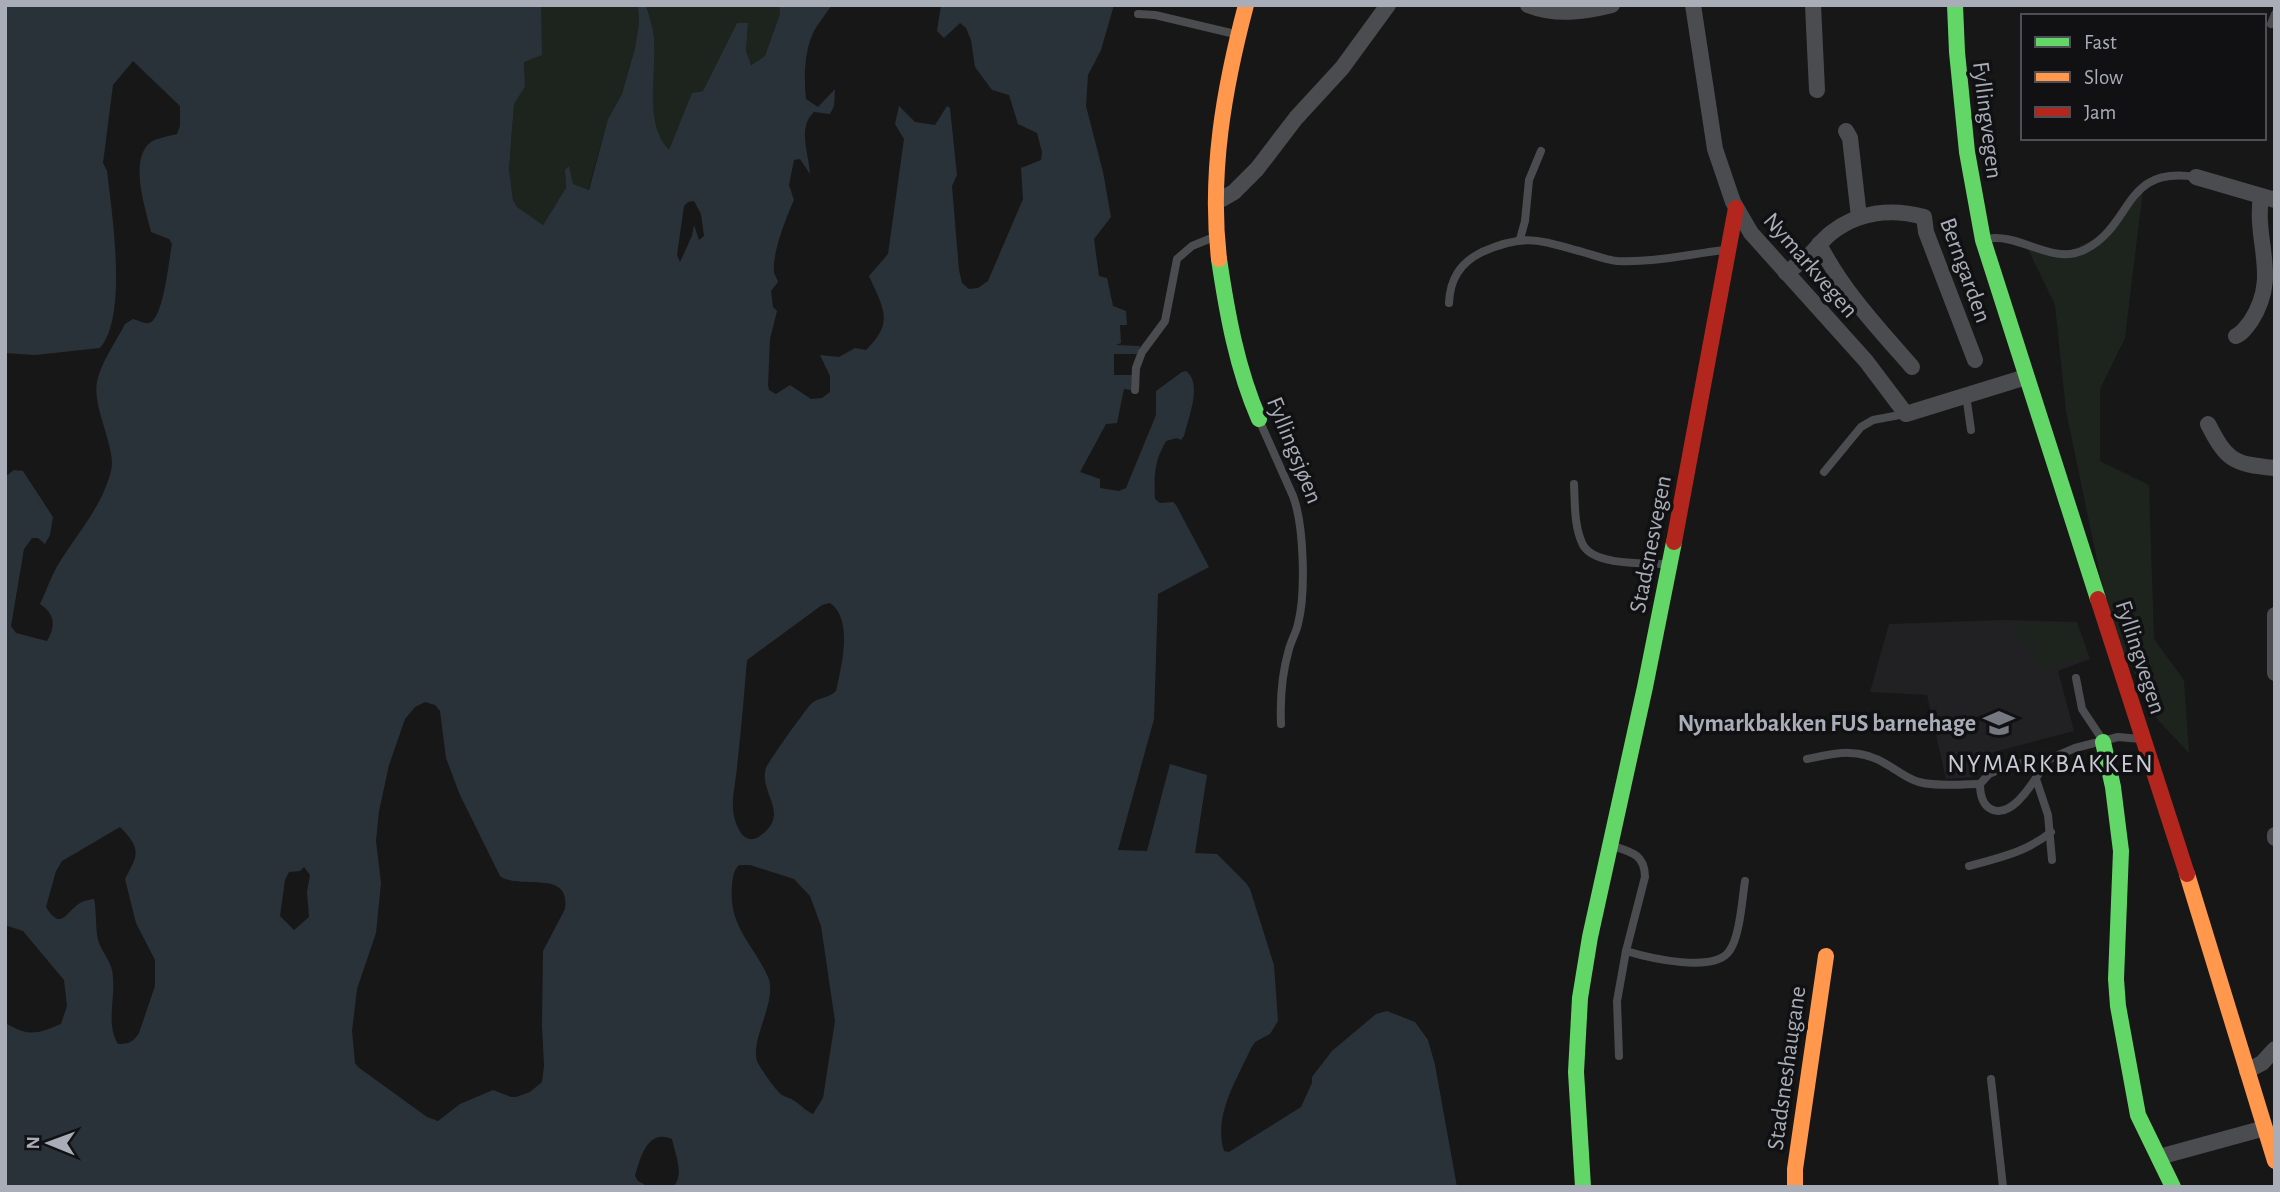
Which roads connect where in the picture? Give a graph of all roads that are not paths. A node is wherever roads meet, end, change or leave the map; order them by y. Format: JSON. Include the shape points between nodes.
{"nodes":[{"id":1,"x":1246,"y":5,"type":"edge"},
{"id":2,"x":1388,"y":5,"type":"edge"},
{"id":3,"x":1528,"y":5,"type":"edge"},
{"id":4,"x":1612,"y":5,"type":"edge"},
{"id":5,"x":1693,"y":5,"type":"edge"},
{"id":6,"x":1813,"y":5,"type":"edge"},
{"id":7,"x":1955,"y":5,"type":"edge"},
{"id":8,"x":1138,"y":14,"type":"dead end"},
{"id":9,"x":2275,"y":14,"type":"edge"},
{"id":10,"x":2270,"y":24,"type":"dead end"},
{"id":11,"x":1238,"y":34,"type":"junction"},
{"id":12,"x":1816,"y":90,"type":"dead end"},
{"id":13,"x":1846,"y":131,"type":"dead end"},
{"id":14,"x":1541,"y":151,"type":"dead end"},
{"id":15,"x":2196,"y":177,"type":"joint"},
{"id":16,"x":2268,"y":198,"type":"edge"},
{"id":17,"x":1216,"y":199,"type":"junction"},
{"id":18,"x":1736,"y":208,"type":"junction"},
{"id":19,"x":1859,"y":217,"type":"junction"},
{"id":20,"x":1217,"y":236,"type":"junction"},
{"id":21,"x":1520,"y":239,"type":"junction"},
{"id":22,"x":1983,"y":240,"type":"junction"},
{"id":23,"x":1819,"y":244,"type":"junction"},
{"id":24,"x":1728,"y":250,"type":"junction"},
{"id":25,"x":1786,"y":273,"type":"junction"},
{"id":26,"x":1449,"y":303,"type":"dead end"},
{"id":27,"x":2236,"y":336,"type":"dead end"},
{"id":28,"x":1975,"y":360,"type":"dead end"},
{"id":29,"x":1912,"y":367,"type":"dead end"},
{"id":30,"x":2026,"y":377,"type":"junction"},
{"id":31,"x":1135,"y":390,"type":"dead end"},
{"id":32,"x":1966,"y":395,"type":"junction"},
{"id":33,"x":1906,"y":414,"type":"junction"},
{"id":34,"x":1259,"y":419,"type":"joint"},
{"id":35,"x":2208,"y":424,"type":"dead end"},
{"id":36,"x":1971,"y":430,"type":"dead end"},
{"id":37,"x":2275,"y":468,"type":"edge"},
{"id":38,"x":1824,"y":472,"type":"dead end"},
{"id":39,"x":1574,"y":485,"type":"dead end"},
{"id":40,"x":1670,"y":564,"type":"junction"},
{"id":41,"x":2275,"y":615,"type":"edge"},
{"id":42,"x":2275,"y":673,"type":"edge"},
{"id":43,"x":2076,"y":678,"type":"dead end"},
{"id":44,"x":1281,"y":724,"type":"dead end"},
{"id":45,"x":2144,"y":740,"type":"junction"},
{"id":46,"x":2103,"y":742,"type":"junction"},
{"id":47,"x":1807,"y":760,"type":"dead end"},
{"id":48,"x":2047,"y":760,"type":"junction"},
{"id":49,"x":2036,"y":779,"type":"junction"},
{"id":50,"x":1980,"y":784,"type":"junction"},
{"id":51,"x":2051,"y":832,"type":"junction"},
{"id":52,"x":1611,"y":845,"type":"junction"},
{"id":53,"x":2052,"y":860,"type":"dead end"},
{"id":54,"x":1969,"y":866,"type":"dead end"},
{"id":55,"x":1745,"y":881,"type":"dead end"},
{"id":56,"x":1626,"y":951,"type":"junction"},
{"id":57,"x":1826,"y":956,"type":"dead end"},
{"id":58,"x":2275,"y":1049,"type":"edge"},
{"id":59,"x":1619,"y":1056,"type":"dead end"},
{"id":60,"x":2247,"y":1071,"type":"junction"},
{"id":61,"x":1991,"y":1079,"type":"dead end"},
{"id":62,"x":2267,"y":1121,"type":"edge"},
{"id":63,"x":2159,"y":1157,"type":"junction"},
{"id":64,"x":2275,"y":1161,"type":"edge"},
{"id":65,"x":1583,"y":1187,"type":"edge"},
{"id":66,"x":1795,"y":1187,"type":"edge"},
{"id":67,"x":2003,"y":1187,"type":"edge"},
{"id":68,"x":2173,"y":1187,"type":"edge"}],
"edges":[{"from":1,"to":11,"type":"street","name":"Fyllingsjøen"},
{"from":2,"to":17,"type":"street","via":[[1257,169],[1234,192]]},
{"from":3,"to":4,"type":"street","via":[[1563,13]]},
{"from":5,"to":18,"type":"street","name":"Nymarkvegen","via":[[1715,149]]},
{"from":6,"to":12,"type":"street"},
{"from":7,"to":22,"type":"street","name":"Fyllingvegen","via":[[1962,118]]},
{"from":8,"to":11,"type":"lane"},
{"from":9,"to":10,"type":"lane"},
{"from":11,"to":17,"type":"street","name":"Fyllingsjøen","via":[[1222,121]]},
{"from":13,"to":19,"type":"street"},
{"from":14,"to":21,"type":"lane","via":[[1529,180]]},
{"from":15,"to":16,"type":"street"},
{"from":15,"to":22,"type":"lane","via":[[2162,177],[2145,184],[2105,235],[2072,254],[2049,253],[2012,239]]},
{"from":16,"to":27,"type":"street","via":[[2260,222],[2269,268],[2267,291],[2262,307]]},
{"from":17,"to":20,"type":"street","name":"Fyllingsjøen"},
{"from":18,"to":24,"type":"street","name":"Stadsnesvegen"},
{"from":18,"to":25,"type":"street","name":"Nymarkvegen"},
{"from":19,"to":23,"type":"street","name":"Berngarden"},
{"from":19,"to":28,"type":"street","name":"Berngarden","via":[[1884,212],[1924,216]]},
{"from":20,"to":31,"type":"lane","via":[[1192,246],[1177,259],[1165,321],[1142,352]]},
{"from":20,"to":34,"type":"street","name":"Fyllingsjøen","via":[[1236,349]]},
{"from":21,"to":24,"type":"lane","via":[[1629,261]]},
{"from":21,"to":26,"type":"lane","via":[[1462,265],[1453,278]]},
{"from":22,"to":30,"type":"street","name":"Fyllingvegen"},
{"from":23,"to":25,"type":"street","name":"Berngarden"},
{"from":23,"to":29,"type":"street","via":[[1838,277]]},
{"from":24,"to":40,"type":"street","name":"Stadsnesvegen"},
{"from":25,"to":33,"type":"street","name":"Nymarkvegen","via":[[1866,361]]},
{"from":30,"to":32,"type":"street"},
{"from":30,"to":45,"type":"street","name":"Fyllingvegen"},
{"from":32,"to":33,"type":"street"},
{"from":32,"to":36,"type":"lane"},
{"from":33,"to":38,"type":"lane","via":[[1873,419],[1861,427]]},
{"from":34,"to":44,"type":"lane","name":"Fyllingsjøen","via":[[1297,507],[1300,532],[1301,597],[1284,670]]},
{"from":35,"to":37,"type":"street","via":[[2232,459]]},
{"from":39,"to":40,"type":"lane","via":[[1578,532],[1589,552],[1607,559]]},
{"from":40,"to":52,"type":"street","name":"Stadsnesvegen"},
{"from":41,"to":42,"type":"street"},
{"from":43,"to":46,"type":"lane","via":[[2082,709]]},
{"from":45,"to":46,"type":"lane","via":[[2118,737]]},
{"from":45,"to":60,"type":"street","name":"Fyllingvegen"},
{"from":46,"to":48,"type":"lane"},
{"from":46,"to":63,"type":"street","via":[[2121,851],[2118,1006],[2138,1115]]},
{"from":47,"to":50,"type":"lane","via":[[1864,753],[1920,782]]},
{"from":48,"to":49,"type":"lane"},
{"from":48,"to":50,"type":"lane","via":[[1998,770]]},
{"from":49,"to":50,"type":"lane","via":[[2017,802],[2001,811],[1987,808]]},
{"from":49,"to":51,"type":"lane"},
{"from":51,"to":53,"type":"lane"},
{"from":51,"to":54,"type":"lane","via":[[2007,856]]},
{"from":52,"to":56,"type":"lane","via":[[1638,855],[1645,869]]},
{"from":52,"to":65,"type":"street","name":"Stadsnesvegen","via":[[1590,937],[1576,1043]]},
{"from":55,"to":56,"type":"lane","via":[[1732,947],[1720,960],[1670,960]]},
{"from":56,"to":59,"type":"lane","via":[[1616,1001]]},
{"from":57,"to":66,"type":"street","name":"Stadsneshaugane"},
{"from":58,"to":60,"type":"street"},
{"from":60,"to":62,"type":"street","name":"Fyllingvegen"},
{"from":61,"to":67,"type":"lane"},
{"from":62,"to":63,"type":"street"},
{"from":62,"to":64,"type":"street","name":"Fyllingvegen"},
{"from":63,"to":68,"type":"street"}]}
